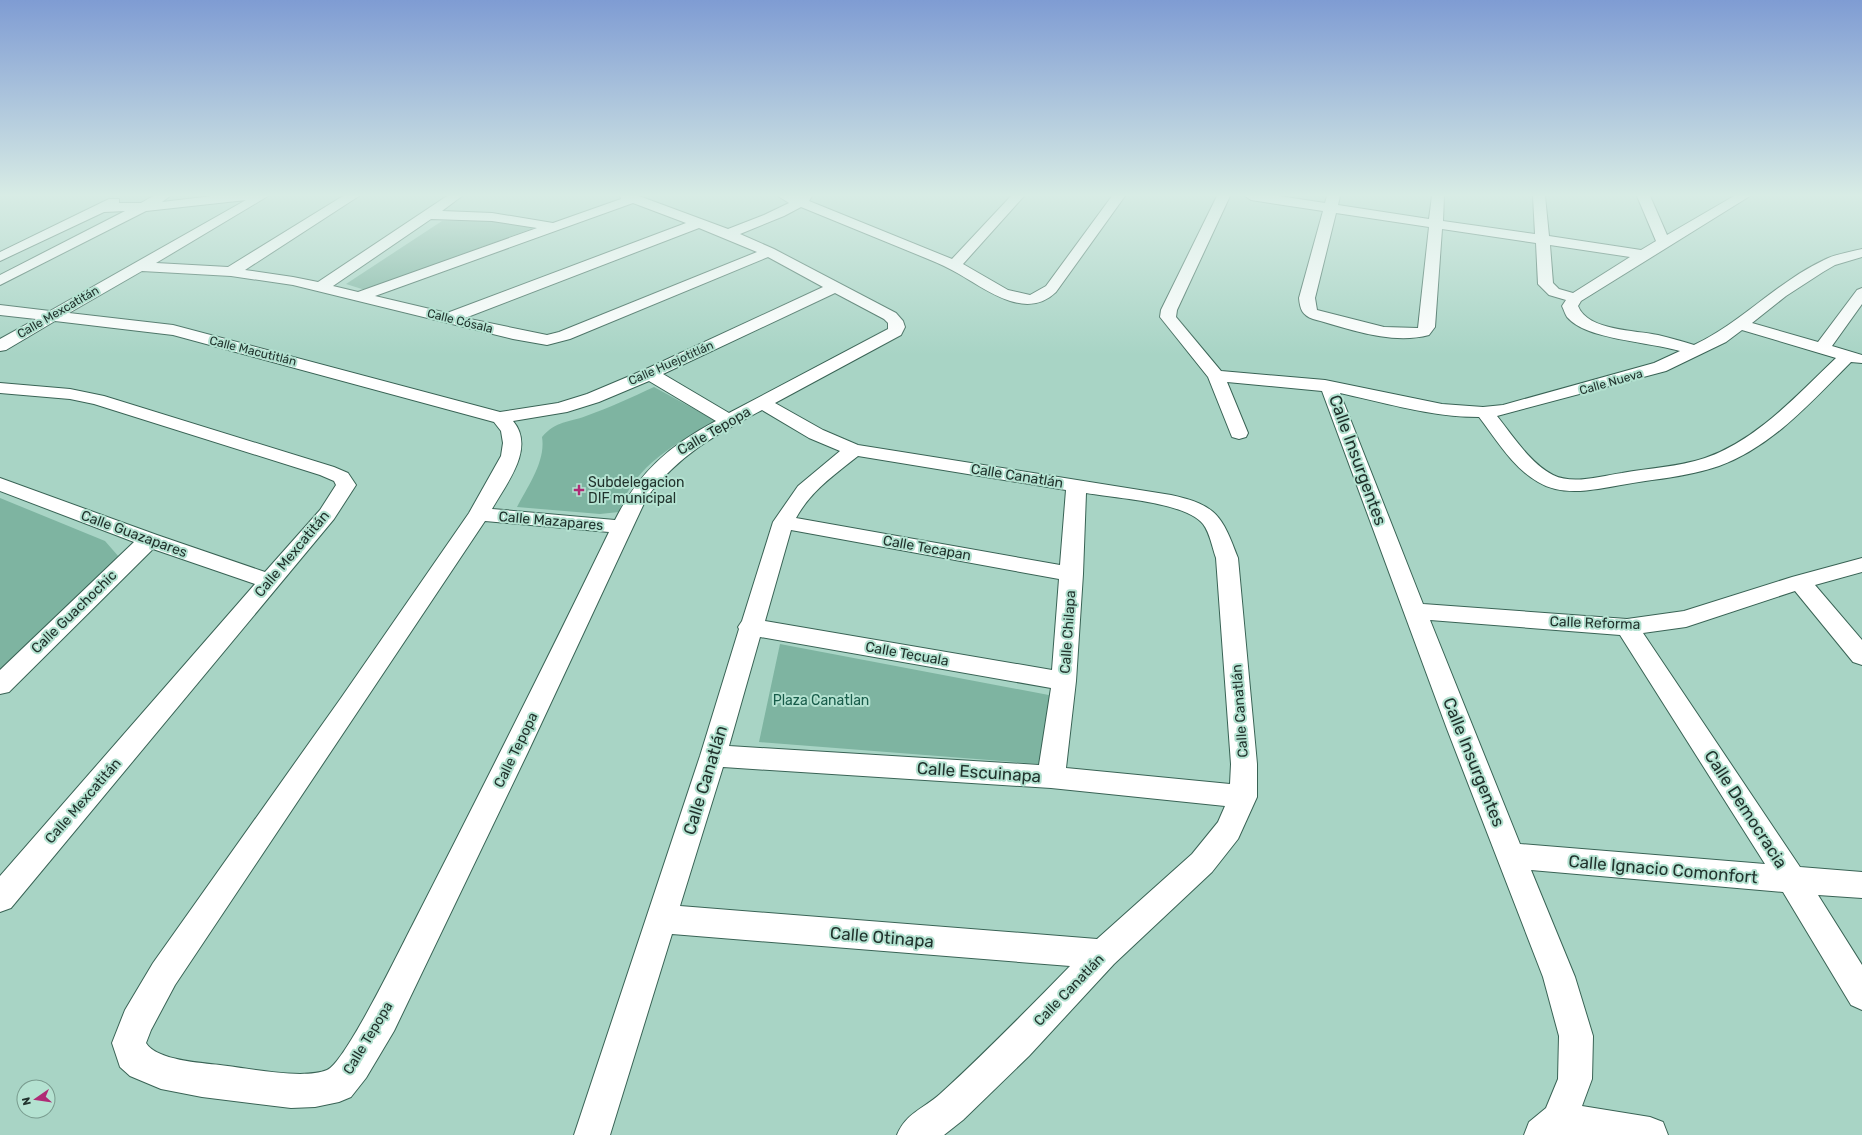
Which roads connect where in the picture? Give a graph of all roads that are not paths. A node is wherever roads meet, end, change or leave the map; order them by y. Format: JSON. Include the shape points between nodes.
{"nodes":[{"id":1,"x":17,"y":249,"type":"edge"},
{"id":2,"x":61,"y":249,"type":"edge"},
{"id":3,"x":168,"y":249,"type":"edge"},
{"id":4,"x":268,"y":249,"type":"edge"},
{"id":5,"x":378,"y":249,"type":"edge"},
{"id":6,"x":492,"y":249,"type":"edge"},
{"id":7,"x":631,"y":249,"type":"edge"},
{"id":8,"x":762,"y":249,"type":"edge"},
{"id":9,"x":917,"y":249,"type":"edge"},
{"id":10,"x":969,"y":249,"type":"edge"},
{"id":11,"x":1080,"y":249,"type":"edge"},
{"id":12,"x":1199,"y":249,"type":"edge"},
{"id":13,"x":1319,"y":249,"type":"edge"},
{"id":14,"x":1434,"y":249,"type":"edge"},
{"id":15,"x":1544,"y":249,"type":"edge"},
{"id":16,"x":1604,"y":249,"type":"edge"},
{"id":17,"x":1654,"y":249,"type":"edge"},
{"id":18,"x":769,"y":252,"type":"junction"},
{"id":19,"x":1862,"y":254,"type":"edge"},
{"id":20,"x":1645,"y":255,"type":"junction"},
{"id":21,"x":0,"y":257,"type":"edge"},
{"id":22,"x":954,"y":265,"type":"junction"},
{"id":23,"x":138,"y":266,"type":"junction"},
{"id":24,"x":231,"y":272,"type":"junction"},
{"id":25,"x":0,"y":281,"type":"edge"},
{"id":26,"x":321,"y":287,"type":"junction"},
{"id":27,"x":835,"y":287,"type":"junction"},
{"id":28,"x":1862,"y":293,"type":"edge"},
{"id":29,"x":358,"y":297,"type":"junction"},
{"id":30,"x":1575,"y":298,"type":"junction"},
{"id":31,"x":0,"y":310,"type":"edge"},
{"id":32,"x":50,"y":317,"type":"junction"},
{"id":33,"x":450,"y":318,"type":"junction"},
{"id":34,"x":1742,"y":325,"type":"junction"},
{"id":35,"x":0,"y":346,"type":"edge"},
{"id":36,"x":1822,"y":348,"type":"junction"},
{"id":37,"x":1696,"y":351,"type":"junction"},
{"id":38,"x":1855,"y":358,"type":"edge"},
{"id":39,"x":650,"y":374,"type":"junction"},
{"id":40,"x":1216,"y":376,"type":"junction"},
{"id":41,"x":0,"y":388,"type":"edge"},
{"id":42,"x":1331,"y":388,"type":"junction"},
{"id":43,"x":762,"y":404,"type":"junction"},
{"id":44,"x":1485,"y":413,"type":"junction"},
{"id":45,"x":500,"y":418,"type":"junction"},
{"id":46,"x":729,"y":421,"type":"junction"},
{"id":47,"x":1239,"y":433,"type":"dead end"},
{"id":48,"x":854,"y":450,"type":"junction"},
{"id":49,"x":0,"y":484,"type":"edge"},
{"id":50,"x":1076,"y":486,"type":"junction"},
{"id":51,"x":480,"y":514,"type":"junction"},
{"id":52,"x":783,"y":522,"type":"junction"},
{"id":53,"x":622,"y":527,"type":"junction"},
{"id":54,"x":149,"y":540,"type":"junction"},
{"id":55,"x":1862,"y":565,"type":"edge"},
{"id":56,"x":1072,"y":574,"type":"junction"},
{"id":57,"x":270,"y":581,"type":"junction"},
{"id":58,"x":1800,"y":582,"type":"junction"},
{"id":59,"x":1415,"y":611,"type":"junction"},
{"id":60,"x":1627,"y":626,"type":"junction"},
{"id":61,"x":750,"y":627,"type":"junction"},
{"id":62,"x":1862,"y":656,"type":"edge"},
{"id":63,"x":1064,"y":681,"type":"junction"},
{"id":64,"x":0,"y":685,"type":"edge"},
{"id":65,"x":713,"y":756,"type":"junction"},
{"id":66,"x":1051,"y":777,"type":"junction"},
{"id":67,"x":1243,"y":796,"type":"junction"},
{"id":68,"x":1511,"y":856,"type":"junction"},
{"id":69,"x":1792,"y":880,"type":"junction"},
{"id":70,"x":1862,"y":885,"type":"edge"},
{"id":71,"x":0,"y":898,"type":"edge"},
{"id":72,"x":662,"y":919,"type":"junction"},
{"id":73,"x":1103,"y":954,"type":"junction"},
{"id":74,"x":1862,"y":994,"type":"edge"},
{"id":75,"x":1551,"y":1127,"type":"edge"},
{"id":76,"x":592,"y":1135,"type":"edge"},
{"id":77,"x":914,"y":1135,"type":"edge"},
{"id":78,"x":1650,"y":1135,"type":"edge"}],
"edges":[{"from":1,"to":21,"type":"street"},
{"from":2,"to":25,"type":"street"},
{"from":3,"to":23,"type":"street","name":"Calle Mexcatitán"},
{"from":4,"to":24,"type":"street"},
{"from":5,"to":26,"type":"street"},
{"from":6,"to":29,"type":"street"},
{"from":7,"to":33,"type":"street"},
{"from":8,"to":18,"type":"street"},
{"from":9,"to":22,"type":"street"},
{"from":10,"to":22,"type":"street"},
{"from":11,"to":22,"type":"street","via":[[1051,289],[1035,300],[1012,297]]},
{"from":12,"to":40,"type":"street","via":[[1168,317]]},
{"from":13,"to":14,"type":"street","via":[[1307,298],[1308,308],[1312,313],[1398,333],[1423,332],[1427,327]]},
{"from":15,"to":30,"type":"street","via":[[1548,287],[1558,294]]},
{"from":16,"to":20,"type":"street"},
{"from":17,"to":20,"type":"street"},
{"from":18,"to":27,"type":"street"},
{"from":18,"to":33,"type":"street","name":"Calle Cósala","via":[[582,330],[547,340]]},
{"from":19,"to":34,"type":"street","name":"Calle Nueva","via":[[1830,262],[1818,269],[1781,292]]},
{"from":20,"to":30,"type":"street"},
{"from":23,"to":24,"type":"street","name":"Calle Cósala"},
{"from":23,"to":32,"type":"street","name":"Calle Mexcatitán"},
{"from":24,"to":26,"type":"street","name":"Calle Cósala"},
{"from":26,"to":29,"type":"street","name":"Calle Cósala"},
{"from":27,"to":39,"type":"street","name":"Calle Huejotitlán"},
{"from":27,"to":43,"type":"street","name":"Calle Tepopa","via":[[890,316],[896,321],[895,332]]},
{"from":28,"to":36,"type":"street"},
{"from":29,"to":33,"type":"street","name":"Calle Cósala"},
{"from":30,"to":37,"type":"street","via":[[1571,302],[1570,310],[1574,316],[1589,324],[1614,333],[1659,340]]},
{"from":31,"to":32,"type":"street","name":"Calle Macutitlán"},
{"from":32,"to":35,"type":"street","name":"Calle Mexcatitán"},
{"from":32,"to":45,"type":"street","name":"Calle Macutitlán","via":[[173,330]]},
{"from":34,"to":36,"type":"street"},
{"from":34,"to":37,"type":"street","name":"Calle Nueva","via":[[1720,340]]},
{"from":36,"to":38,"type":"street"},
{"from":37,"to":44,"type":"street","name":"Calle Nueva","via":[[1660,368],[1613,382]]},
{"from":38,"to":44,"type":"street","via":[[1765,431],[1743,447],[1723,457],[1670,471],[1580,485],[1547,480],[1535,472]]},
{"from":39,"to":45,"type":"street","name":"Calle Huejotitlán","via":[[593,398],[561,408]]},
{"from":39,"to":46,"type":"street"},
{"from":40,"to":42,"type":"street","name":"Calle Nueva"},
{"from":40,"to":47,"type":"street"},
{"from":41,"to":57,"type":"street","name":"Calle Mexcatitán","via":[[70,394],[98,400],[341,477],[346,485],[340,497]]},
{"from":42,"to":44,"type":"street","name":"Calle Nueva","via":[[1444,410]]},
{"from":42,"to":59,"type":"street","name":"Calle Insurgentes"},
{"from":43,"to":46,"type":"street","name":"Calle Tepopa"},
{"from":43,"to":48,"type":"street","name":"Calle Canatlán","via":[[816,434]]},
{"from":45,"to":51,"type":"street","name":"Calle Tepopa","via":[[510,430],[511,456]]},
{"from":46,"to":53,"type":"street","name":"Calle Tepopa","via":[[699,437],[653,474],[637,496]]},
{"from":48,"to":50,"type":"street","name":"Calle Canatlán"},
{"from":48,"to":52,"type":"street","name":"Calle Canatlán","via":[[805,489],[790,507]]},
{"from":49,"to":54,"type":"street","name":"Calle Guazapares"},
{"from":50,"to":56,"type":"street","name":"Calle Chilapa"},
{"from":50,"to":67,"type":"street","name":"Calle Canatlán","via":[[1168,501],[1194,508],[1209,519],[1220,538],[1226,558],[1233,614],[1244,764]]},
{"from":51,"to":53,"type":"street","name":"Calle Mazapares"},
{"from":51,"to":53,"type":"street","name":"Calle Tepopa","via":[[164,974],[145,1006],[129,1043],[132,1055],[142,1064],[161,1072],[202,1080],[291,1091],[315,1090],[338,1085],[354,1066],[382,1019],[515,752]]},
{"from":52,"to":56,"type":"street","name":"Calle Tecapan"},
{"from":52,"to":61,"type":"street","name":"Calle Canatlán"},
{"from":54,"to":57,"type":"street","name":"Calle Guazapares"},
{"from":54,"to":64,"type":"street","name":"Calle Guachochic"},
{"from":55,"to":58,"type":"street","name":"Calle Reforma"},
{"from":56,"to":63,"type":"street","name":"Calle Chilapa"},
{"from":57,"to":71,"type":"street","name":"Calle Mexcatitán"},
{"from":58,"to":60,"type":"street","name":"Calle Reforma","via":[[1686,619]]},
{"from":58,"to":62,"type":"street"},
{"from":59,"to":60,"type":"street","name":"Calle Reforma"},
{"from":59,"to":68,"type":"street","name":"Calle Insurgentes"},
{"from":60,"to":69,"type":"street","name":"Calle Democracia"},
{"from":61,"to":63,"type":"street","name":"Calle Tecuala"},
{"from":61,"to":65,"type":"street","name":"Calle Canatlán"},
{"from":63,"to":66,"type":"street","name":"Calle Chilapa"},
{"from":65,"to":66,"type":"street","name":"Calle Escuinapa"},
{"from":65,"to":72,"type":"street","name":"Calle Canatlán"},
{"from":66,"to":67,"type":"street","name":"Calle Escuinapa"},
{"from":67,"to":73,"type":"street","name":"Calle Canatlán","via":[[1228,830],[1202,863]]},
{"from":68,"to":69,"type":"street","name":"Calle Ignacio Comonfort"},
{"from":68,"to":75,"type":"street","name":"Calle Insurgentes","via":[[1559,977],[1576,1036],[1575,1079]]},
{"from":69,"to":70,"type":"street","name":"Calle Ignacio Comonfort"},
{"from":69,"to":74,"type":"street","name":"Calle Democracia"},
{"from":72,"to":73,"type":"street","name":"Calle Otinapa"},
{"from":72,"to":76,"type":"street","name":"Calle Canatlán"},
{"from":73,"to":77,"type":"street","name":"Calle Canatlán","via":[[951,1108]]},
{"from":75,"to":78,"type":"street"}]}
